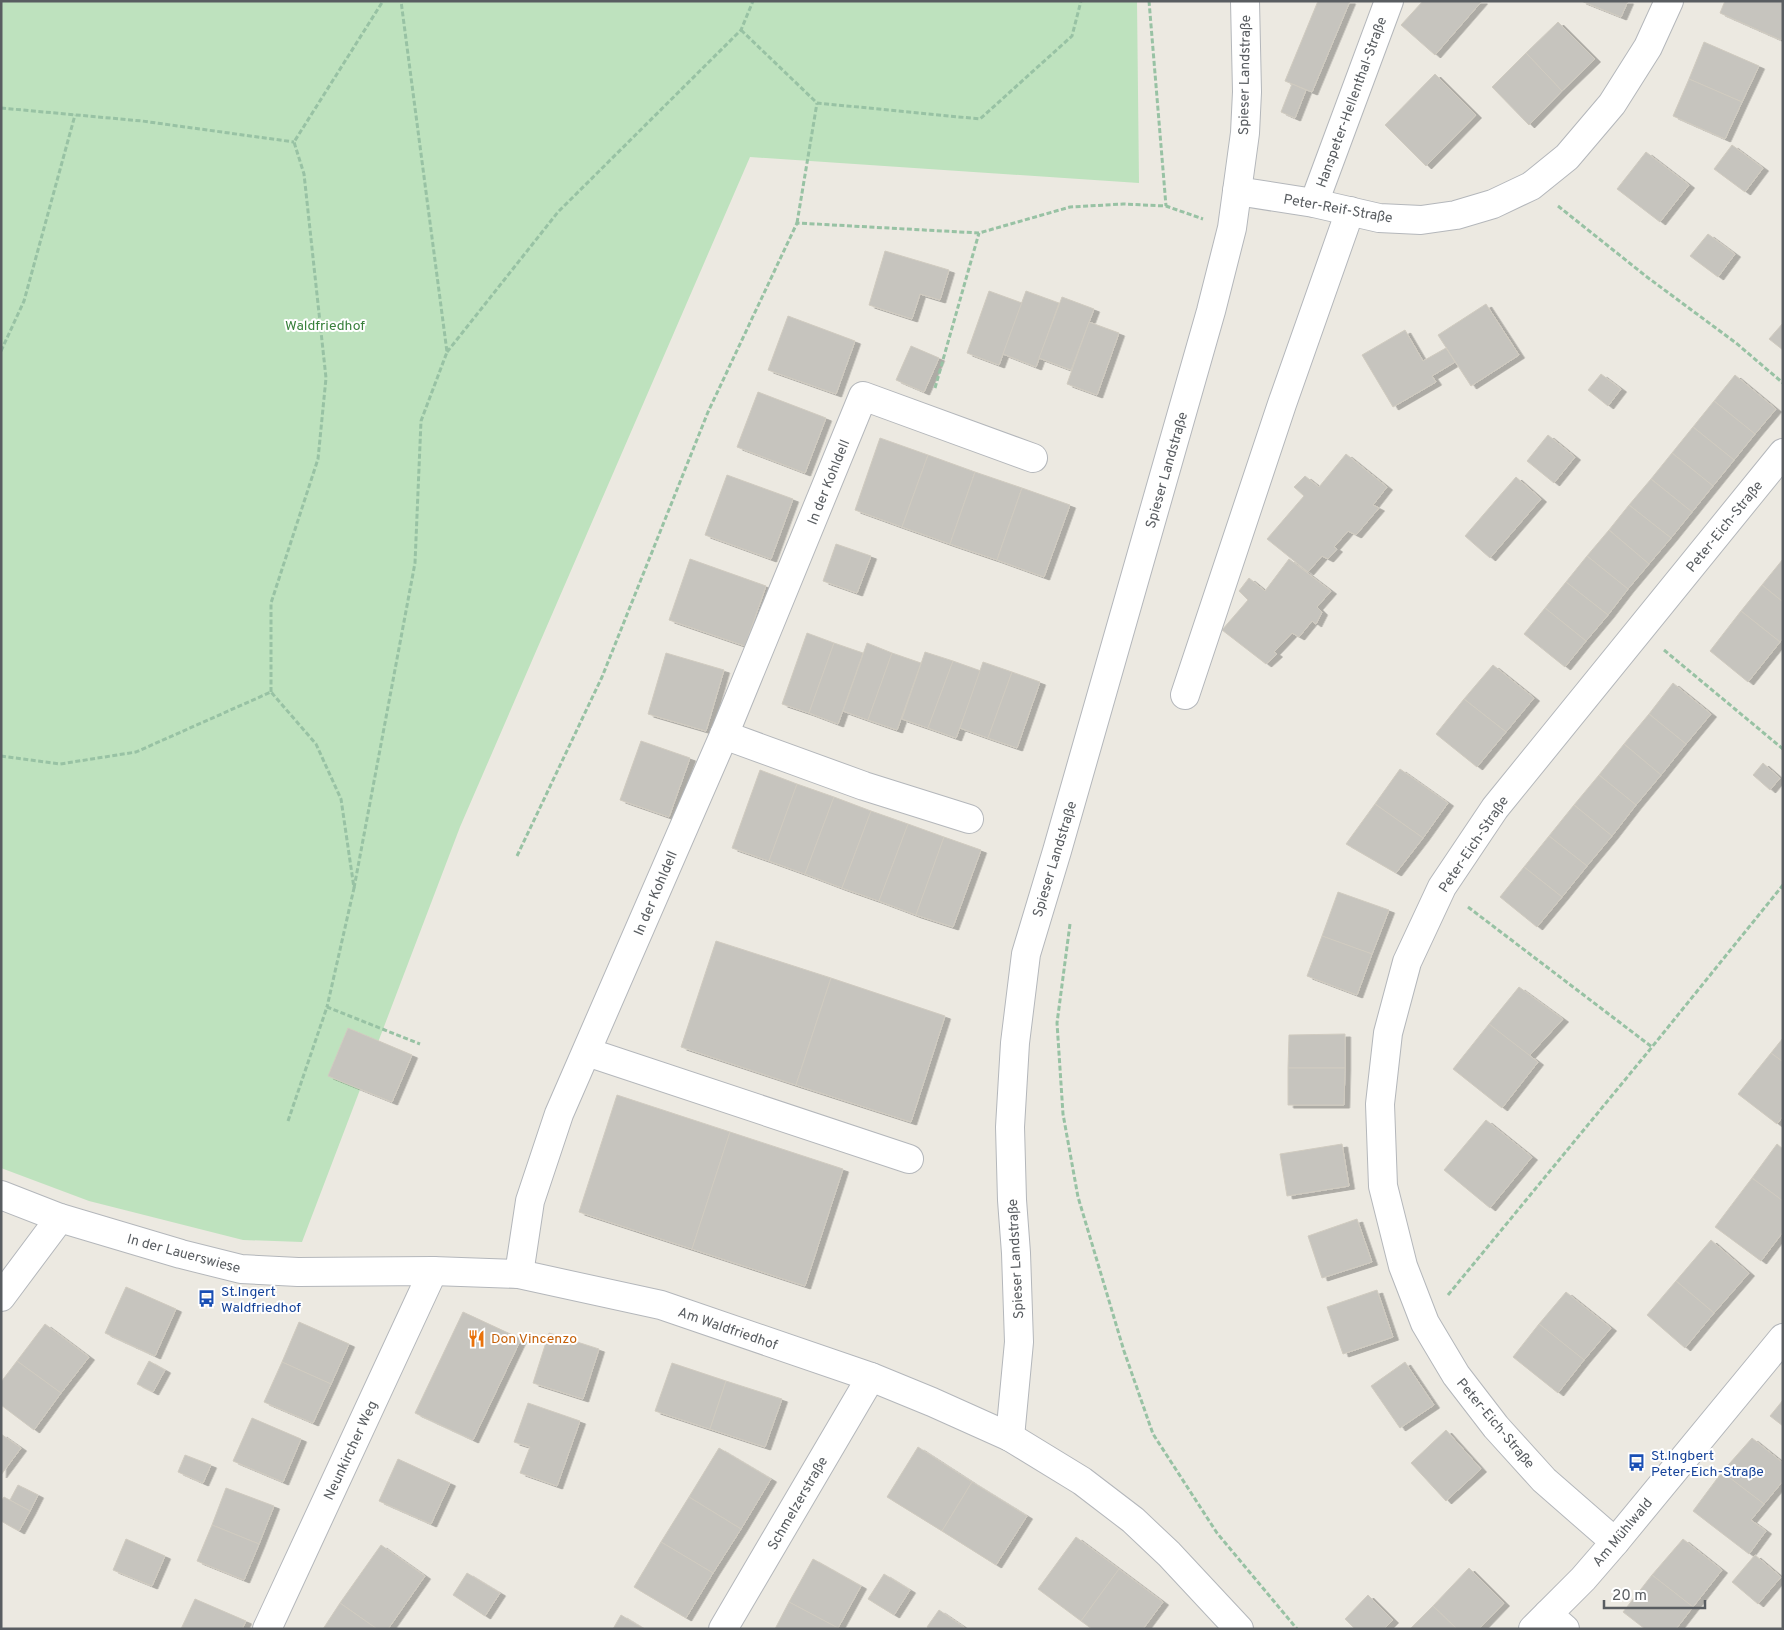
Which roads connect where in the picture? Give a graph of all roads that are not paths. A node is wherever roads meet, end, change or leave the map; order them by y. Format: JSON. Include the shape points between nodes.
{"nodes":[{"id":1,"x":1245,"y":1,"type":"edge"},
{"id":2,"x":1389,"y":1,"type":"edge"},
{"id":3,"x":1669,"y":1,"type":"edge"},
{"id":4,"x":1236,"y":191,"type":"junction"},
{"id":5,"x":1314,"y":203,"type":"junction"},
{"id":6,"x":1350,"y":211,"type":"junction"},
{"id":7,"x":1783,"y":453,"type":"edge"},
{"id":8,"x":1033,"y":458,"type":"dead end"},
{"id":9,"x":1185,"y":695,"type":"dead end"},
{"id":10,"x":724,"y":735,"type":"junction"},
{"id":11,"x":969,"y":819,"type":"dead end"},
{"id":12,"x":587,"y":1052,"type":"junction"},
{"id":13,"x":908,"y":1159,"type":"dead end"},
{"id":14,"x":1,"y":1196,"type":"edge"},
{"id":15,"x":60,"y":1218,"type":"junction"},
{"id":16,"x":433,"y":1271,"type":"junction"},
{"id":17,"x":520,"y":1274,"type":"junction"},
{"id":18,"x":1,"y":1297,"type":"edge"},
{"id":19,"x":1783,"y":1338,"type":"edge"},
{"id":20,"x":871,"y":1377,"type":"junction"},
{"id":21,"x":1010,"y":1437,"type":"junction"},
{"id":22,"x":1615,"y":1542,"type":"junction"},
{"id":23,"x":1549,"y":1624,"type":"edge"},
{"id":24,"x":1232,"y":1626,"type":"edge"},
{"id":25,"x":268,"y":1629,"type":"edge"},
{"id":26,"x":723,"y":1629,"type":"edge"}],
"edges":[{"from":1,"to":4,"type":"street","name":"Spieser Landstraße","via":[[1247,92],[1245,133]]},
{"from":2,"to":5,"type":"street","name":"Hanspeter-Hellenthal-Straße"},
{"from":3,"to":6,"type":"street","name":"Peter-Reif-Straße","via":[[1648,47],[1612,104],[1567,157],[1532,186],[1493,204],[1456,215],[1421,220],[1379,218]]},
{"from":4,"to":5,"type":"street","name":"Peter-Reif-Straße"},
{"from":4,"to":21,"type":"street","name":"Spieser Landstraße","via":[[1232,228],[1212,311],[1026,954],[1015,1043],[1010,1127],[1019,1342]]},
{"from":5,"to":6,"type":"street","name":"Peter-Reif-Straße"},
{"from":6,"to":9,"type":"street"},
{"from":7,"to":22,"type":"street","name":"Peter-Eich-Straße","via":[[1495,808],[1442,886],[1407,962],[1388,1033],[1380,1104],[1383,1186],[1403,1266],[1426,1322],[1456,1375],[1496,1427],[1544,1480]]},
{"from":8,"to":10,"type":"street","name":"In der Kohldell","via":[[863,396]]},
{"from":10,"to":11,"type":"street","via":[[864,786]]},
{"from":10,"to":12,"type":"street","name":"In der Kohldell"},
{"from":12,"to":13,"type":"street"},
{"from":12,"to":17,"type":"street","name":"In der Kohldell","via":[[559,1114],[530,1201]]},
{"from":14,"to":15,"type":"street","name":"In der Lauerswiese"},
{"from":15,"to":16,"type":"street","name":"In der Lauerswiese","via":[[242,1269]]},
{"from":15,"to":18,"type":"street"},
{"from":16,"to":17,"type":"street","name":"Am Waldfriedhof"},
{"from":16,"to":25,"type":"street","name":"Neunkircher Weg"},
{"from":17,"to":20,"type":"street","name":"Am Waldfriedhof","via":[[661,1305]]},
{"from":19,"to":22,"type":"street","name":"Am Mühlwald"},
{"from":20,"to":21,"type":"street","name":"Am Waldfriedhof"},
{"from":20,"to":26,"type":"street","name":"Schmelzerstraße"},
{"from":21,"to":24,"type":"street","via":[[1082,1481],[1133,1520],[1169,1554]]},
{"from":22,"to":23,"type":"street","name":"Am Mühlwald"}]}
